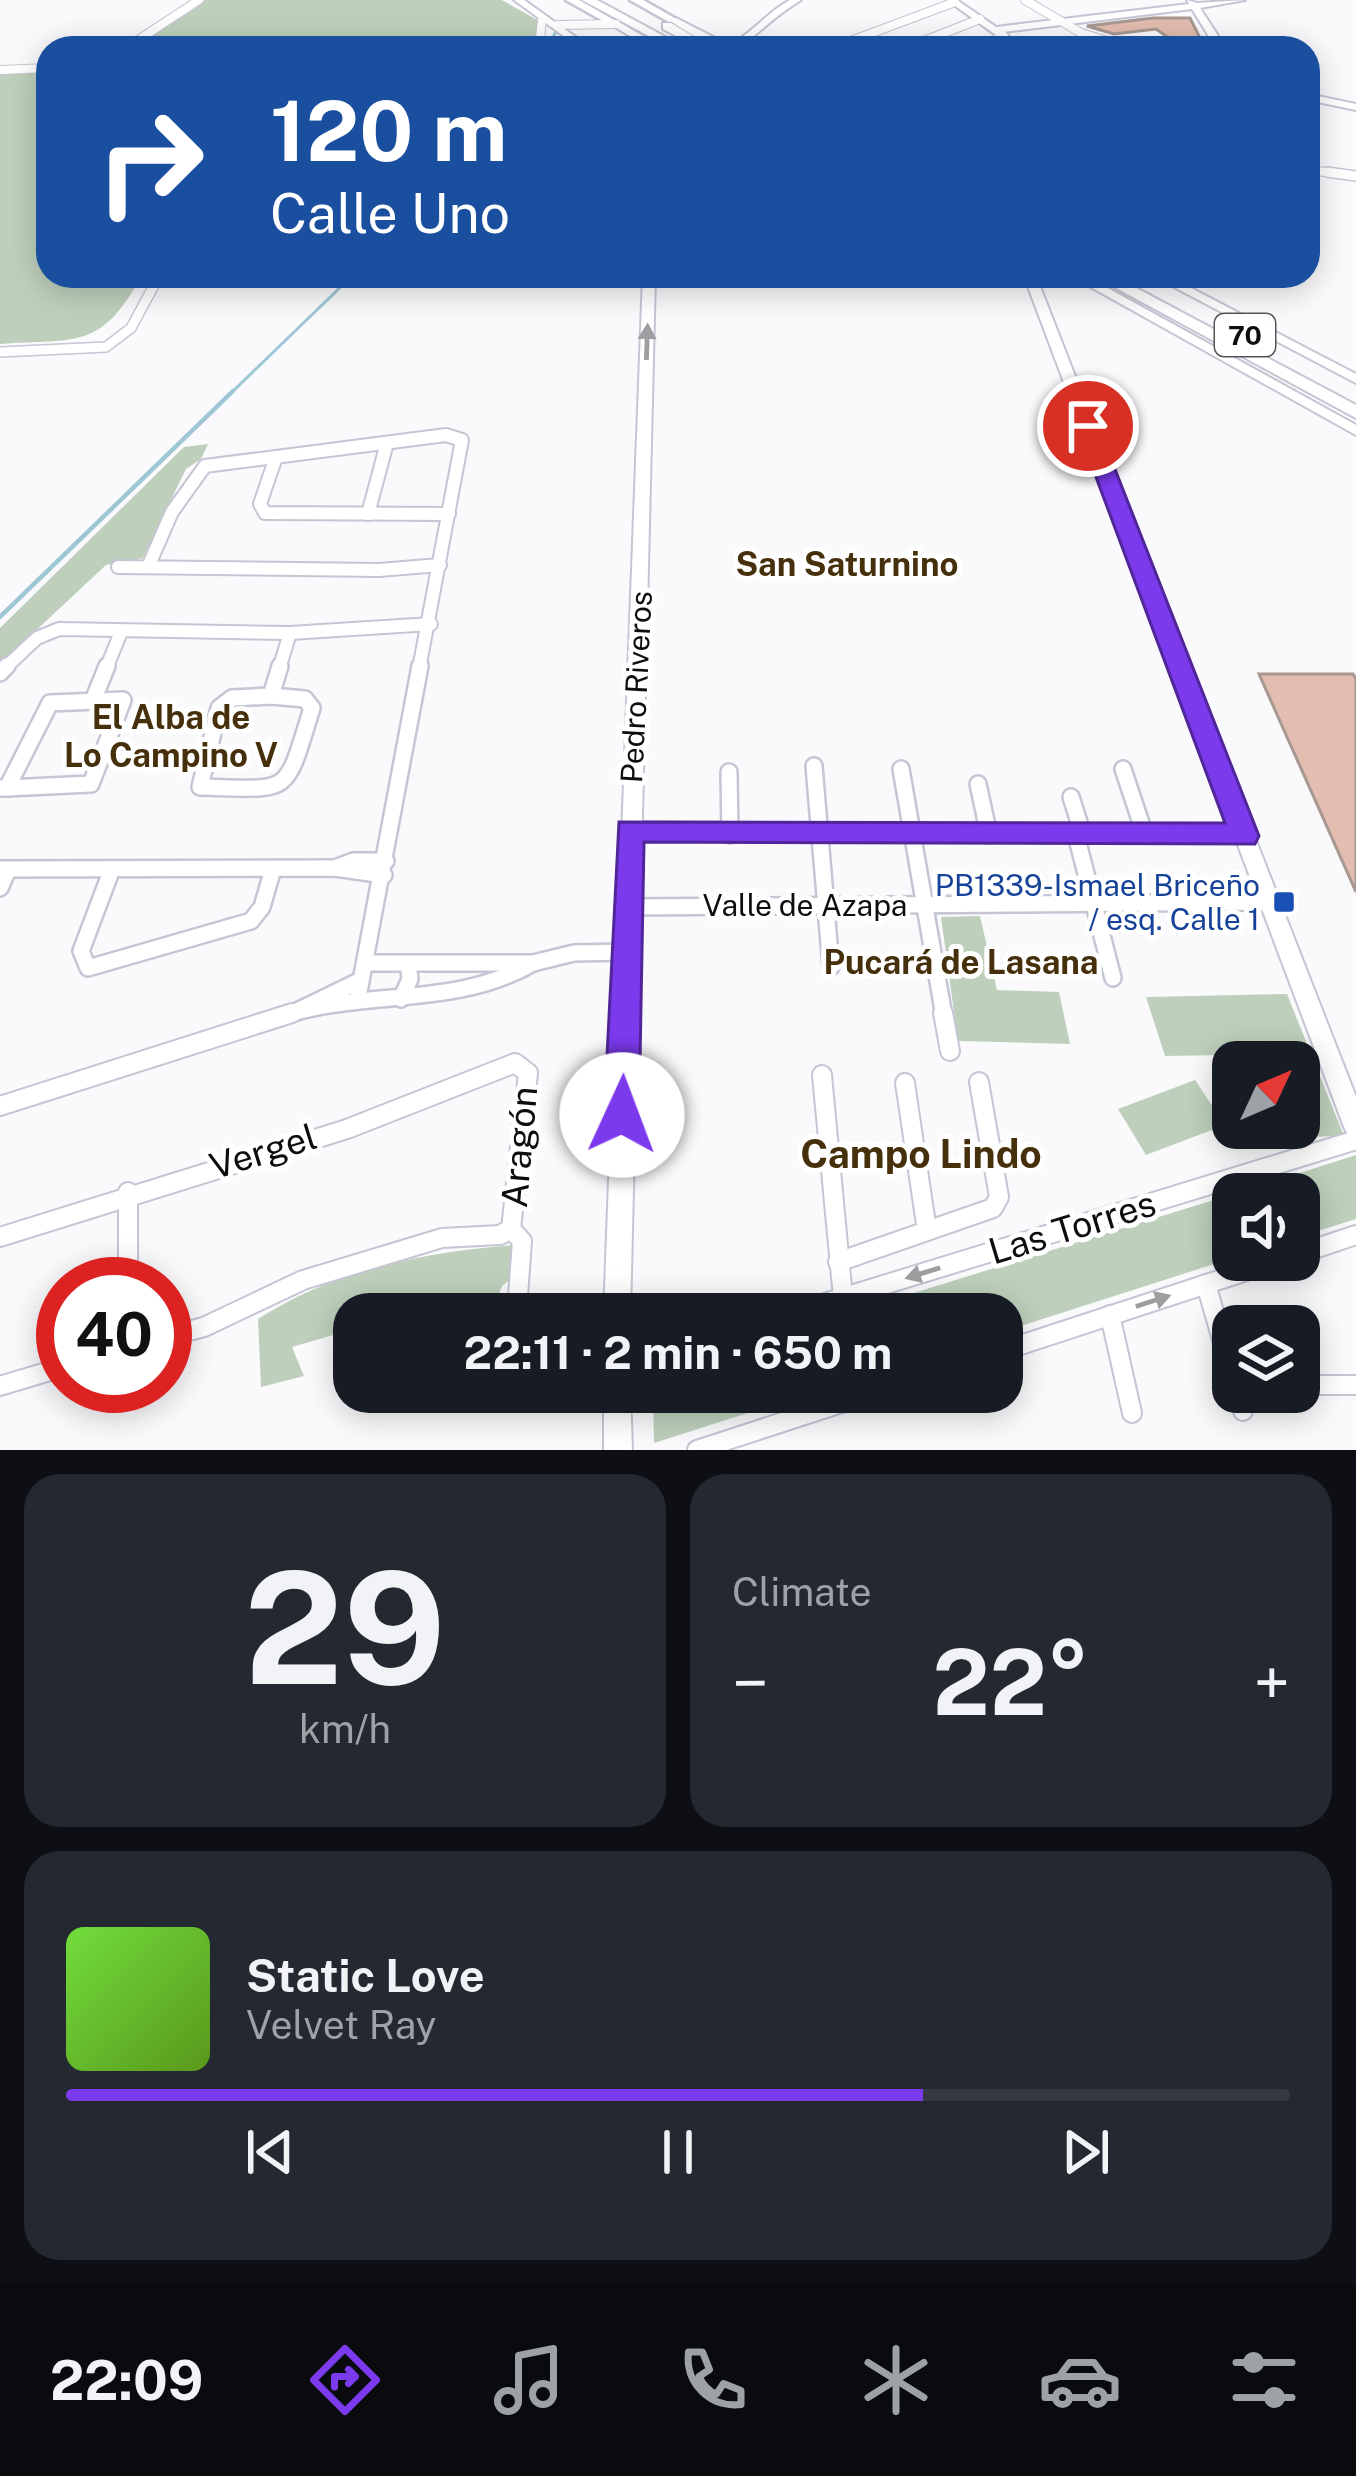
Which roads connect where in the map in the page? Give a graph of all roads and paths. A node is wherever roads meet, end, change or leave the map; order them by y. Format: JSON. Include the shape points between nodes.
{"nodes":[{"id":1,"x":199,"y":0,"type":"edge"},
{"id":2,"x":518,"y":0,"type":"edge"},
{"id":3,"x":571,"y":0,"type":"edge"},
{"id":4,"x":588,"y":0,"type":"edge"},
{"id":5,"x":620,"y":0,"type":"edge"},
{"id":6,"x":635,"y":0,"type":"edge"},
{"id":7,"x":796,"y":0,"type":"edge"},
{"id":8,"x":1025,"y":0,"type":"edge"},
{"id":9,"x":1241,"y":0,"type":"edge"},
{"id":10,"x":953,"y":1,"type":"edge"},
{"id":11,"x":1194,"y":2,"type":"edge"},
{"id":12,"x":980,"y":19,"type":"junction"},
{"id":13,"x":542,"y":20,"type":"junction"},
{"id":14,"x":673,"y":20,"type":"junction"},
{"id":15,"x":1058,"y":22,"type":"junction"},
{"id":16,"x":616,"y":24,"type":"junction"},
{"id":17,"x":557,"y":25,"type":"junction"},
{"id":18,"x":1000,"y":33,"type":"junction"},
{"id":19,"x":144,"y":36,"type":"edge"},
{"id":20,"x":540,"y":36,"type":"edge"},
{"id":21,"x":571,"y":36,"type":"edge"},
{"id":22,"x":637,"y":36,"type":"edge"},
{"id":23,"x":643,"y":36,"type":"edge"},
{"id":24,"x":657,"y":36,"type":"edge"},
{"id":25,"x":687,"y":36,"type":"edge"},
{"id":26,"x":694,"y":36,"type":"edge"},
{"id":27,"x":705,"y":36,"type":"edge"},
{"id":28,"x":756,"y":36,"type":"edge"},
{"id":29,"x":863,"y":36,"type":"edge"},
{"id":30,"x":937,"y":36,"type":"edge"},
{"id":31,"x":995,"y":36,"type":"edge"},
{"id":32,"x":1004,"y":36,"type":"edge"},
{"id":33,"x":1097,"y":36,"type":"edge"},
{"id":34,"x":1214,"y":36,"type":"edge"},
{"id":35,"x":36,"y":68,"type":"edge"},
{"id":36,"x":0,"y":70,"type":"edge"},
{"id":37,"x":1320,"y":100,"type":"edge"},
{"id":38,"x":1356,"y":107,"type":"edge"},
{"id":39,"x":1320,"y":172,"type":"edge"},
{"id":40,"x":1356,"y":176,"type":"edge"},
{"id":41,"x":153,"y":288,"type":"edge"},
{"id":42,"x":649,"y":288,"type":"edge"},
{"id":43,"x":1035,"y":288,"type":"edge"},
{"id":44,"x":1099,"y":288,"type":"edge"},
{"id":45,"x":1124,"y":288,"type":"edge"},
{"id":46,"x":1157,"y":288,"type":"edge"},
{"id":47,"x":1182,"y":288,"type":"edge"},
{"id":48,"x":1202,"y":330,"type":"junction"},
{"id":49,"x":0,"y":352,"type":"edge"},
{"id":50,"x":1356,"y":379,"type":"edge"},
{"id":51,"x":1356,"y":394,"type":"edge"},
{"id":52,"x":1356,"y":412,"type":"edge"},
{"id":53,"x":1356,"y":428,"type":"edge"},
{"id":54,"x":386,"y":443,"type":"junction"},
{"id":55,"x":276,"y":457,"type":"junction"},
{"id":56,"x":368,"y":514,"type":"junction"},
{"id":57,"x":449,"y":514,"type":"junction"},
{"id":58,"x":118,"y":567,"type":"dead end"},
{"id":59,"x":148,"y":567,"type":"junction"},
{"id":60,"x":440,"y":569,"type":"junction"},
{"id":61,"x":430,"y":629,"type":"junction"},
{"id":62,"x":122,"y":632,"type":"junction"},
{"id":63,"x":290,"y":633,"type":"junction"},
{"id":64,"x":0,"y":673,"type":"edge"},
{"id":65,"x":272,"y":696,"type":"junction"},
{"id":66,"x":94,"y":698,"type":"junction"},
{"id":67,"x":814,"y":766,"type":"dead end"},
{"id":68,"x":901,"y":769,"type":"dead end"},
{"id":69,"x":1123,"y":770,"type":"dead end"},
{"id":70,"x":729,"y":772,"type":"dead end"},
{"id":71,"x":978,"y":784,"type":"dead end"},
{"id":72,"x":4,"y":788,"type":"edge"},
{"id":73,"x":1071,"y":797,"type":"dead end"},
{"id":74,"x":629,"y":830,"type":"junction"},
{"id":75,"x":730,"y":835,"type":"junction"},
{"id":76,"x":819,"y":835,"type":"junction"},
{"id":77,"x":913,"y":835,"type":"junction"},
{"id":78,"x":989,"y":835,"type":"junction"},
{"id":79,"x":1079,"y":835,"type":"junction"},
{"id":80,"x":1145,"y":835,"type":"junction"},
{"id":81,"x":1244,"y":836,"type":"junction"},
{"id":82,"x":272,"y":868,"type":"junction"},
{"id":83,"x":385,"y":868,"type":"junction"},
{"id":84,"x":4,"y":869,"type":"edge"},
{"id":85,"x":112,"y":869,"type":"junction"},
{"id":86,"x":0,"y":888,"type":"edge"},
{"id":87,"x":1270,"y":902,"type":"junction"},
{"id":88,"x":826,"y":904,"type":"junction"},
{"id":89,"x":924,"y":904,"type":"junction"},
{"id":90,"x":1094,"y":904,"type":"junction"},
{"id":91,"x":627,"y":907,"type":"junction"},
{"id":92,"x":626,"y":952,"type":"junction"},
{"id":93,"x":408,"y":963,"type":"junction"},
{"id":94,"x":533,"y":963,"type":"junction"},
{"id":95,"x":831,"y":967,"type":"dead end"},
{"id":96,"x":1112,"y":978,"type":"dead end"},
{"id":97,"x":361,"y":980,"type":"junction"},
{"id":98,"x":401,"y":998,"type":"junction"},
{"id":99,"x":950,"y":1051,"type":"dead end"},
{"id":100,"x":523,"y":1066,"type":"joint"},
{"id":101,"x":823,"y":1075,"type":"dead end"},
{"id":102,"x":979,"y":1082,"type":"dead end"},
{"id":103,"x":905,"y":1083,"type":"dead end"},
{"id":104,"x":0,"y":1106,"type":"edge"},
{"id":105,"x":1356,"y":1127,"type":"edge"},
{"id":106,"x":1356,"y":1140,"type":"edge"},
{"id":107,"x":128,"y":1192,"type":"junction"},
{"id":108,"x":511,"y":1229,"type":"junction"},
{"id":109,"x":927,"y":1231,"type":"junction"},
{"id":110,"x":1356,"y":1235,"type":"edge"},
{"id":111,"x":0,"y":1237,"type":"edge"},
{"id":112,"x":1320,"y":1247,"type":"edge"},
{"id":113,"x":128,"y":1257,"type":"edge"},
{"id":114,"x":838,"y":1262,"type":"junction"},
{"id":115,"x":1215,"y":1281,"type":"edge"},
{"id":116,"x":1206,"y":1284,"type":"junction"},
{"id":117,"x":518,"y":1293,"type":"edge"},
{"id":118,"x":618,"y":1293,"type":"edge"},
{"id":119,"x":842,"y":1293,"type":"edge"},
{"id":120,"x":859,"y":1293,"type":"edge"},
{"id":121,"x":1212,"y":1305,"type":"edge"},
{"id":122,"x":1110,"y":1315,"type":"junction"},
{"id":123,"x":192,"y":1330,"type":"edge"},
{"id":124,"x":1023,"y":1344,"type":"edge"},
{"id":125,"x":36,"y":1375,"type":"edge"},
{"id":126,"x":1356,"y":1384,"type":"edge"},
{"id":127,"x":1320,"y":1385,"type":"edge"},
{"id":128,"x":0,"y":1386,"type":"edge"},
{"id":129,"x":617,"y":1413,"type":"edge"},
{"id":130,"x":811,"y":1413,"type":"edge"},
{"id":131,"x":1132,"y":1413,"type":"dead end"},
{"id":132,"x":618,"y":1450,"type":"edge"},
{"id":133,"x":697,"y":1450,"type":"edge"}],
"edges":[{"from":1,"to":19,"type":"street"},
{"from":2,"to":13,"type":"street"},
{"from":3,"to":16,"type":"main road"},
{"from":4,"to":24,"type":"highway"},
{"from":5,"to":25,"type":"highway"},
{"from":6,"to":14,"type":"main road"},
{"from":7,"to":28,"type":"street","via":[[769,7]]},
{"from":8,"to":15,"type":"street"},
{"from":9,"to":11,"type":"street"},
{"from":10,"to":12,"type":"street"},
{"from":10,"to":29,"type":"street"},
{"from":11,"to":15,"type":"street"},
{"from":11,"to":34,"type":"street"},
{"from":12,"to":18,"type":"street"},
{"from":12,"to":30,"type":"street"},
{"from":13,"to":17,"type":"street"},
{"from":13,"to":20,"type":"street"},
{"from":14,"to":26,"type":"highway"},
{"from":14,"to":27,"type":"street"},
{"from":15,"to":18,"type":"street"},
{"from":15,"to":33,"type":"street"},
{"from":16,"to":17,"type":"street"},
{"from":16,"to":22,"type":"street"},
{"from":16,"to":23,"type":"highway"},
{"from":17,"to":21,"type":"street"},
{"from":18,"to":31,"type":"street"},
{"from":18,"to":32,"type":"street"},
{"from":35,"to":36,"type":"street"},
{"from":37,"to":38,"type":"street"},
{"from":39,"to":40,"type":"street"},
{"from":41,"to":49,"type":"street","via":[[115,342]]},
{"from":74,"to":42,"type":"street","name":"Pedro Riveros","one_way":true},
{"from":43,"to":81,"type":"street"},
{"from":44,"to":53,"type":"street"},
{"from":45,"to":48,"type":"highway","number":"70"},
{"from":46,"to":51,"type":"highway","number":"70"},
{"from":47,"to":50,"type":"street"},
{"from":48,"to":52,"type":"highway","number":"70"},
{"from":48,"to":53,"type":"highway"},
{"from":54,"to":55,"type":"street"},
{"from":54,"to":56,"type":"street"},
{"from":54,"to":57,"type":"street","via":[[461,438]]},
{"from":55,"to":56,"type":"street","via":[[262,512]]},
{"from":55,"to":59,"type":"street","via":[[196,471]]},
{"from":56,"to":57,"type":"street"},
{"from":57,"to":60,"type":"street"},
{"from":58,"to":59,"type":"street"},
{"from":59,"to":60,"type":"street"},
{"from":60,"to":61,"type":"street"},
{"from":61,"to":63,"type":"street"},
{"from":61,"to":83,"type":"street"},
{"from":62,"to":63,"type":"street"},
{"from":62,"to":64,"type":"street","via":[[50,631]]},
{"from":62,"to":66,"type":"street"},
{"from":63,"to":65,"type":"street"},
{"from":65,"to":65,"type":"street","via":[[232,698],[219,708],[200,787],[277,790],[290,778],[312,708],[305,699]]},
{"from":66,"to":72,"type":"street","via":[[50,703]]},
{"from":66,"to":72,"type":"street","via":[[119,696],[124,705],[91,784]]},
{"from":67,"to":76,"type":"street"},
{"from":68,"to":77,"type":"street"},
{"from":69,"to":80,"type":"street"},
{"from":70,"to":75,"type":"street"},
{"from":71,"to":78,"type":"street"},
{"from":73,"to":79,"type":"street"},
{"from":74,"to":75,"type":"street"},
{"from":74,"to":91,"type":"street","name":"Pedro Riveros"},
{"from":75,"to":76,"type":"street"},
{"from":76,"to":77,"type":"street"},
{"from":76,"to":88,"type":"street"},
{"from":77,"to":78,"type":"street"},
{"from":77,"to":89,"type":"street"},
{"from":78,"to":79,"type":"street"},
{"from":79,"to":80,"type":"street"},
{"from":79,"to":90,"type":"street"},
{"from":80,"to":81,"type":"street"},
{"from":81,"to":87,"type":"street"},
{"from":82,"to":83,"type":"street"},
{"from":82,"to":85,"type":"street"},
{"from":82,"to":85,"type":"street","via":[[251,921],[88,968],[81,951]]},
{"from":83,"to":97,"type":"street"},
{"from":84,"to":85,"type":"street"},
{"from":84,"to":86,"type":"street"},
{"from":87,"to":90,"type":"street","name":"Valle de Azapa"},
{"from":87,"to":105,"type":"street"},
{"from":88,"to":89,"type":"street","name":"Valle de Azapa"},
{"from":88,"to":91,"type":"street","name":"Valle de Azapa"},
{"from":88,"to":95,"type":"street"},
{"from":89,"to":90,"type":"street","name":"Valle de Azapa"},
{"from":89,"to":99,"type":"street"},
{"from":90,"to":96,"type":"street"},
{"from":91,"to":92,"type":"street","name":"Pedro Riveros"},
{"from":92,"to":94,"type":"street"},
{"from":92,"to":118,"type":"street","name":"Pedro Riveros"},
{"from":93,"to":94,"type":"street"},
{"from":93,"to":97,"type":"street"},
{"from":93,"to":98,"type":"street"},
{"from":94,"to":98,"type":"street","via":[[472,993]]},
{"from":97,"to":98,"type":"street"},
{"from":97,"to":104,"type":"street","via":[[323,1010],[297,1011]]},
{"from":100,"to":107,"type":"street","name":"Vergel","via":[[491,1067],[398,1111]]},
{"from":100,"to":108,"type":"street","name":"Aragón"},
{"from":101,"to":114,"type":"street"},
{"from":102,"to":109,"type":"street","via":[[999,1197],[993,1208]]},
{"from":103,"to":109,"type":"street"},
{"from":106,"to":120,"type":"street","name":"Las Torres","one_way":true},
{"from":107,"to":111,"type":"street","name":"Vergel"},
{"from":107,"to":113,"type":"street"},
{"from":108,"to":117,"type":"street","name":"Aragón","via":[[522,1241]]},
{"from":108,"to":123,"type":"street","via":[[442,1238],[303,1280]]},
{"from":109,"to":114,"type":"street"},
{"from":110,"to":112,"type":"street"},
{"from":114,"to":119,"type":"street"},
{"from":115,"to":116,"type":"street"},
{"from":116,"to":121,"type":"street"},
{"from":122,"to":116,"type":"street","one_way":true},
{"from":122,"to":124,"type":"street"},
{"from":122,"to":131,"type":"street"},
{"from":125,"to":128,"type":"street"},
{"from":126,"to":127,"type":"street"},
{"from":129,"to":132,"type":"street"},
{"from":130,"to":133,"type":"street"}]}
